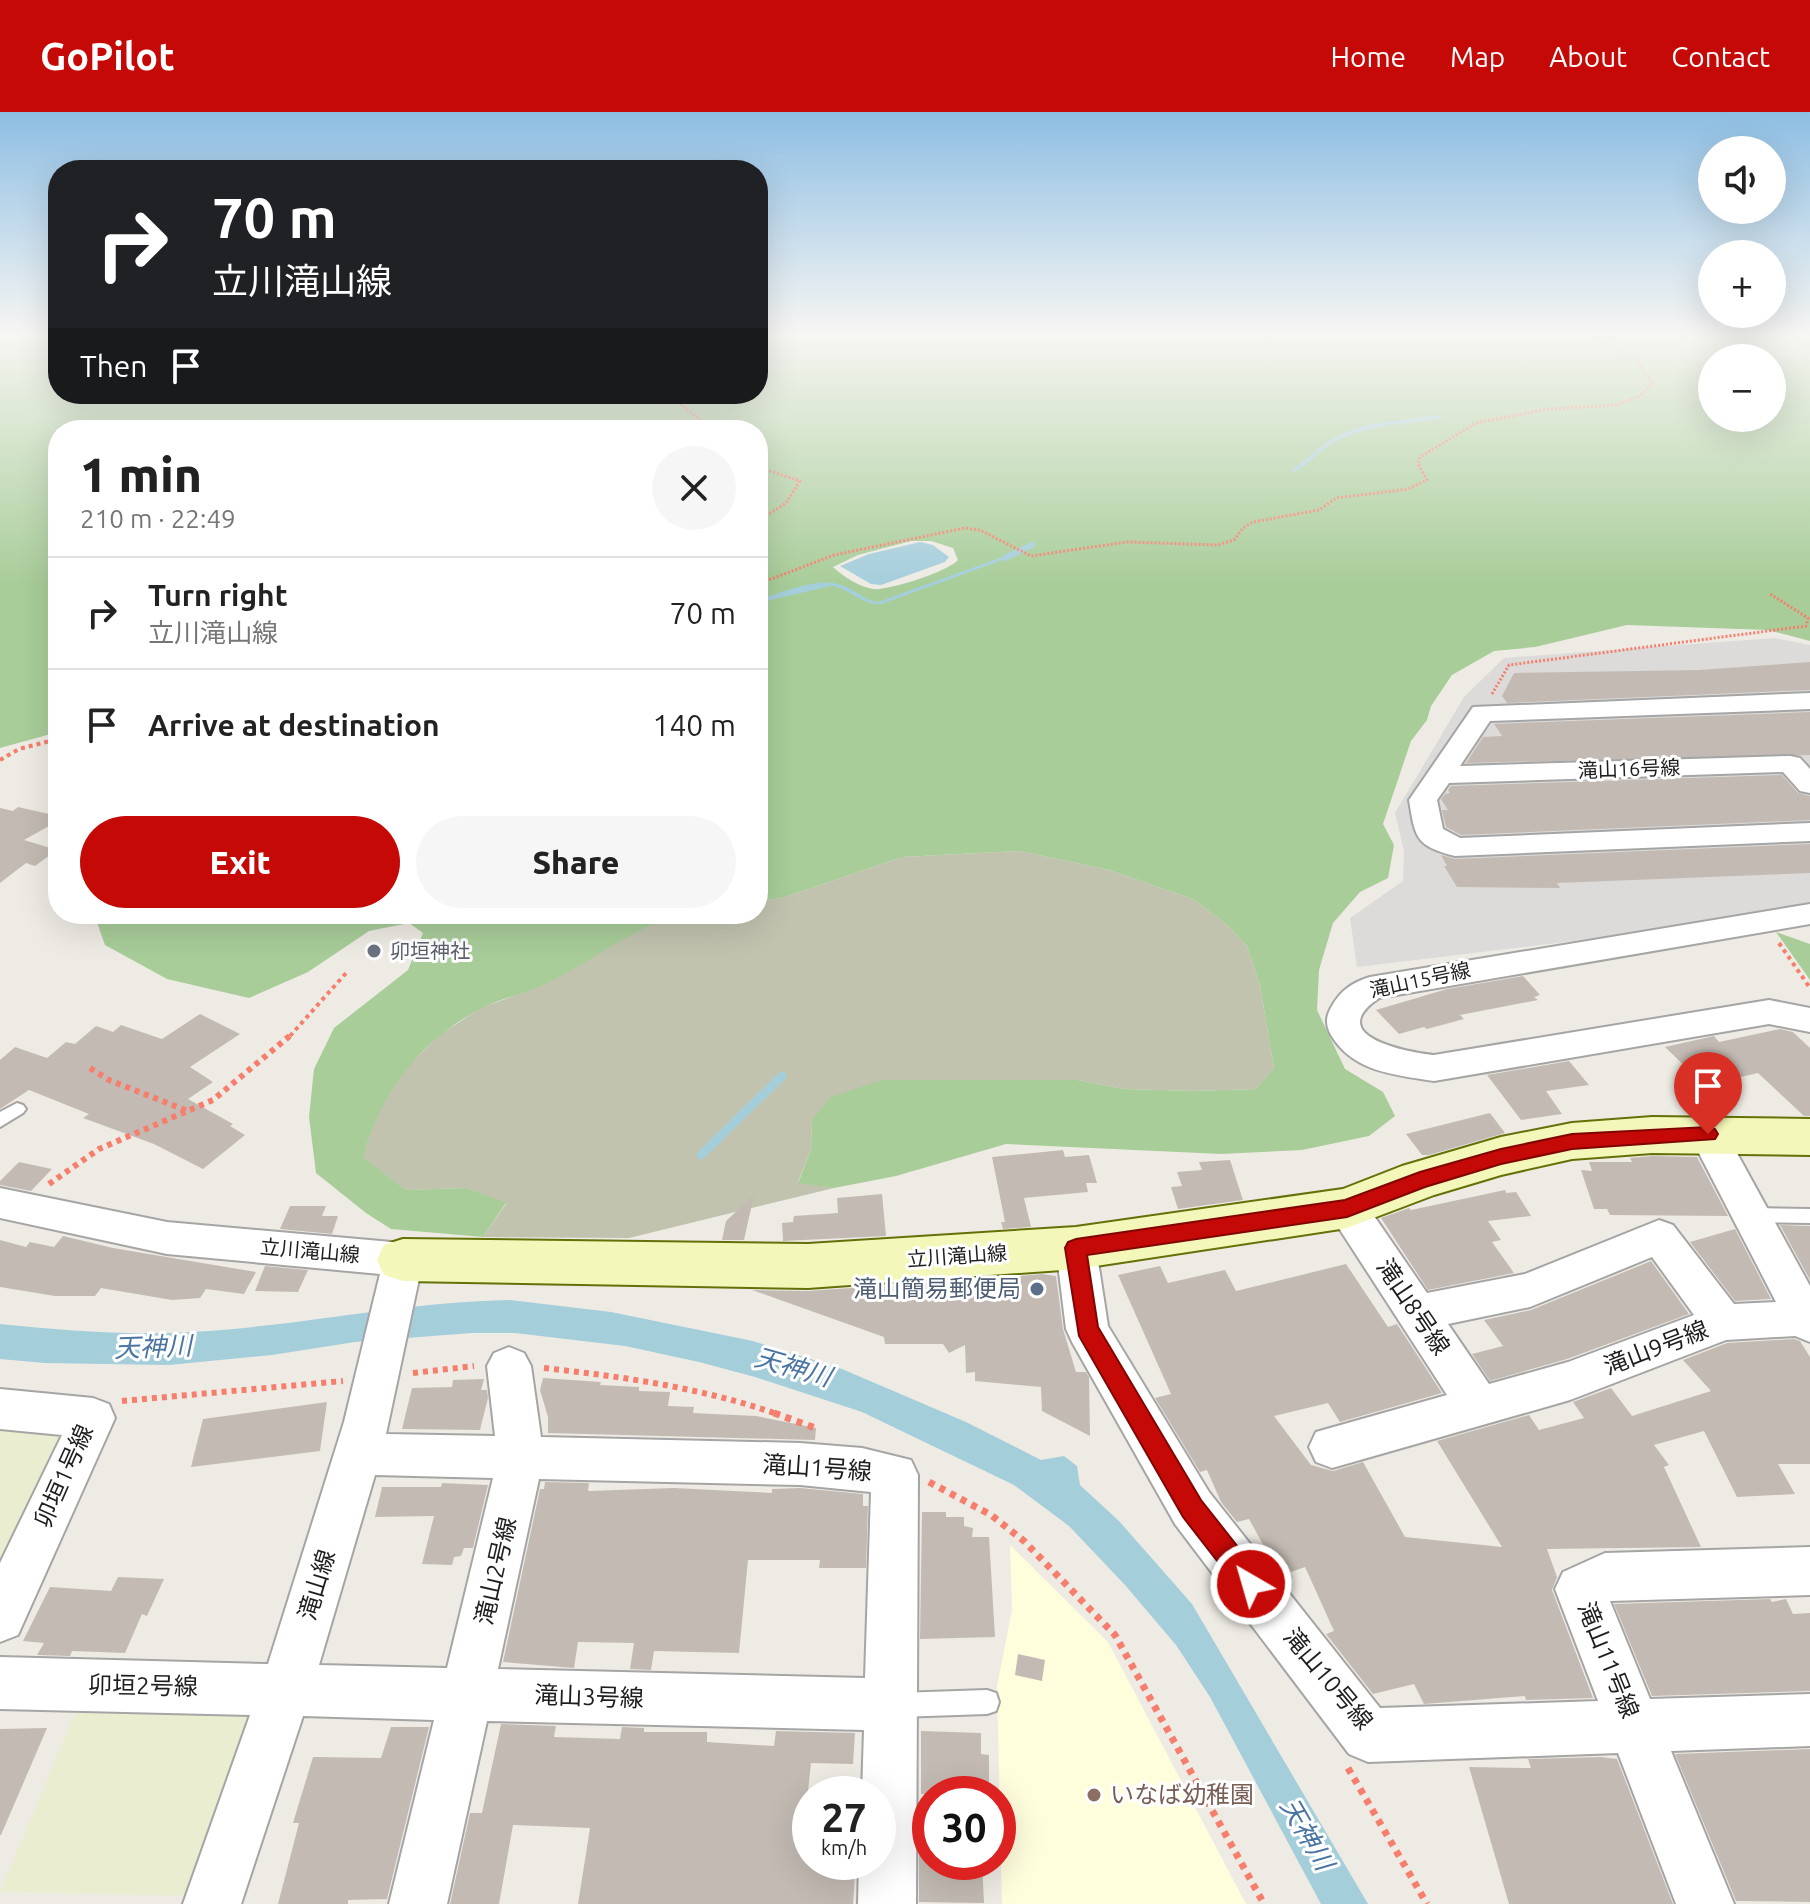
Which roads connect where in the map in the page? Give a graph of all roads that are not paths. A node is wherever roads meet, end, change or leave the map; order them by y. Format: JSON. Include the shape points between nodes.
{"nodes":[{"id":1,"x":1810,"y":701,"type":"edge"},
{"id":2,"x":1439,"y":775,"type":"junction"},
{"id":3,"x":1810,"y":785,"type":"edge"},
{"id":4,"x":1810,"y":832,"type":"edge"},
{"id":5,"x":1810,"y":914,"type":"edge"},
{"id":6,"x":1810,"y":1020,"type":"edge"},
{"id":7,"x":17,"y":1109,"type":"dead end"},
{"id":8,"x":0,"y":1121,"type":"edge"},
{"id":9,"x":1708,"y":1134,"type":"junction"},
{"id":10,"x":1810,"y":1137,"type":"edge"},
{"id":11,"x":11,"y":1205,"type":"edge"},
{"id":12,"x":1347,"y":1208,"type":"junction"},
{"id":13,"x":1749,"y":1215,"type":"junction"},
{"id":14,"x":1810,"y":1216,"type":"edge"},
{"id":15,"x":1076,"y":1248,"type":"junction"},
{"id":16,"x":399,"y":1280,"type":"junction"},
{"id":17,"x":1417,"y":1313,"type":"junction"},
{"id":18,"x":1809,"y":1320,"type":"edge"},
{"id":19,"x":1724,"y":1322,"type":"junction"},
{"id":20,"x":509,"y":1366,"type":"road end"},
{"id":21,"x":1479,"y":1406,"type":"junction"},
{"id":22,"x":0,"y":1409,"type":"edge"},
{"id":23,"x":1332,"y":1447,"type":"dead end"},
{"id":24,"x":358,"y":1454,"type":"junction"},
{"id":25,"x":521,"y":1458,"type":"junction"},
{"id":26,"x":1810,"y":1571,"type":"edge"},
{"id":27,"x":0,"y":1617,"type":"edge"},
{"id":28,"x":0,"y":1683,"type":"edge"},
{"id":29,"x":285,"y":1689,"type":"junction"},
{"id":30,"x":468,"y":1694,"type":"junction"},
{"id":31,"x":987,"y":1702,"type":"dead end"},
{"id":32,"x":893,"y":1705,"type":"junction"},
{"id":33,"x":1810,"y":1720,"type":"edge"},
{"id":34,"x":1635,"y":1728,"type":"junction"},
{"id":35,"x":212,"y":1904,"type":"edge"},
{"id":36,"x":418,"y":1904,"type":"edge"},
{"id":37,"x":887,"y":1904,"type":"edge"},
{"id":38,"x":1705,"y":1904,"type":"edge"}],
"edges":[{"from":1,"to":2,"type":"street","via":[[1482,713]]},
{"from":2,"to":3,"type":"street","name":"滝山16号線","via":[[1790,764]]},
{"from":2,"to":4,"type":"street","via":[[1423,800],[1429,834],[1455,847]]},
{"from":5,"to":6,"type":"street","name":"滝山15号線","via":[[1370,988],[1345,1007],[1343,1024],[1370,1054],[1434,1068],[1769,1012]]},
{"from":7,"to":8,"type":"lane"},
{"from":9,"to":10,"type":"street","name":"立川滝山線"},
{"from":9,"to":12,"type":"street","name":"立川滝山線","via":[[1572,1141],[1420,1180]]},
{"from":9,"to":13,"type":"street"},
{"from":11,"to":16,"type":"street","name":"立川滝山線"},
{"from":12,"to":15,"type":"street","name":"立川滝山線"},
{"from":12,"to":17,"type":"street","name":"滝山8号線"},
{"from":13,"to":14,"type":"lane"},
{"from":13,"to":18,"type":"street"},
{"from":15,"to":16,"type":"street","name":"立川滝山線","via":[[808,1266]]},
{"from":15,"to":34,"type":"street","name":"滝山10号線","via":[[1087,1329],[1192,1508],[1368,1735]]},
{"from":16,"to":24,"type":"street","name":"滝山線"},
{"from":17,"to":19,"type":"street","name":"滝山9号線","via":[[1530,1290],[1659,1236]]},
{"from":17,"to":21,"type":"street","name":"滝山8号線"},
{"from":18,"to":19,"type":"street"},
{"from":19,"to":21,"type":"street","name":"滝山9号線","via":[[1570,1381]]},
{"from":20,"to":25,"type":"street","name":"滝山2号線"},
{"from":21,"to":23,"type":"street","name":"滝山9号線"},
{"from":22,"to":27,"type":"street","name":"卯垣1号線","via":[[93,1418]]},
{"from":24,"to":25,"type":"street","name":"滝山1号線"},
{"from":24,"to":29,"type":"street","name":"滝山線"},
{"from":25,"to":30,"type":"street","name":"滝山2号線"},
{"from":25,"to":32,"type":"street","name":"滝山1号線","via":[[800,1464],[895,1475]]},
{"from":26,"to":34,"type":"street","name":"滝山11号線","via":[[1605,1577],[1580,1589]]},
{"from":28,"to":29,"type":"street","name":"卯垣2号線"},
{"from":29,"to":30,"type":"street","name":"滝山3号線"},
{"from":29,"to":35,"type":"street","name":"滝山線"},
{"from":30,"to":32,"type":"street","name":"滝山3号線"},
{"from":30,"to":36,"type":"street","name":"滝山2号線"},
{"from":31,"to":32,"type":"lane"},
{"from":32,"to":37,"type":"street","name":"滝山1号線"},
{"from":33,"to":34,"type":"street","name":"滝山10号線"},
{"from":34,"to":38,"type":"street","name":"滝山11号線"}]}
